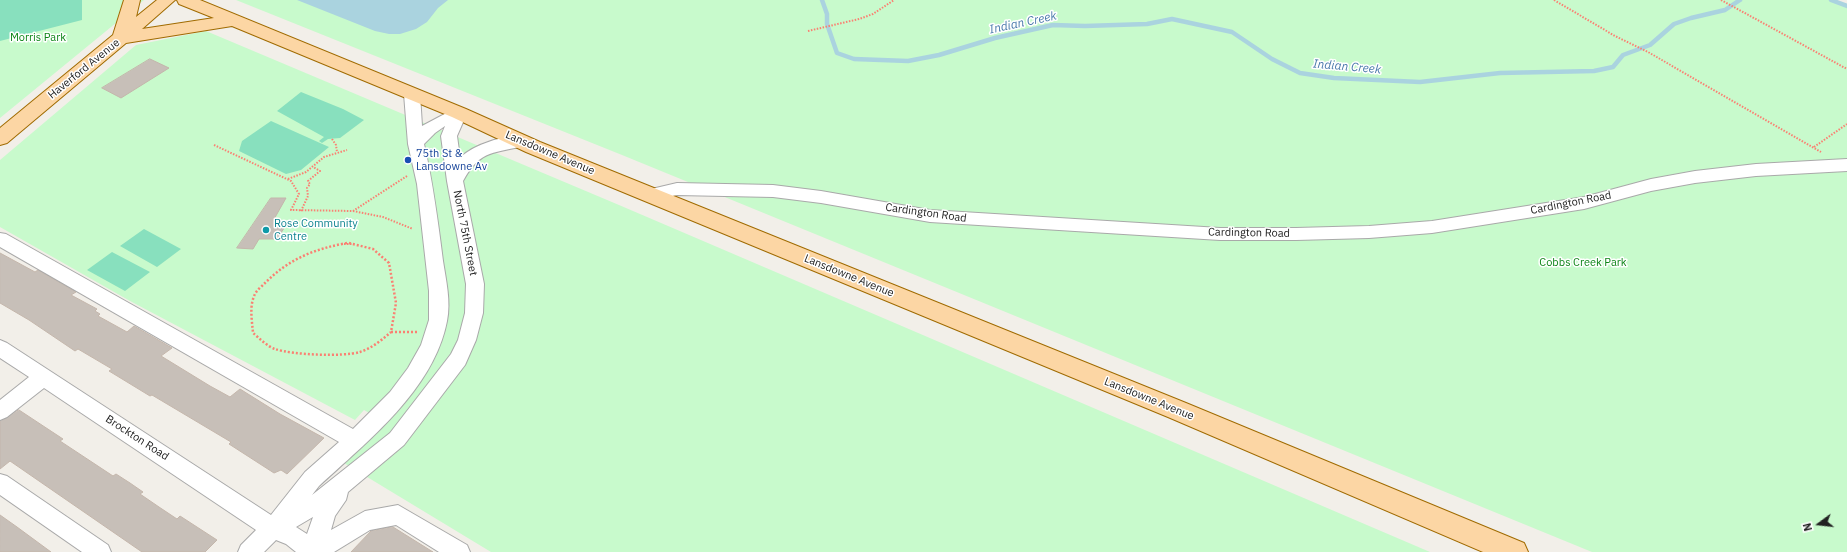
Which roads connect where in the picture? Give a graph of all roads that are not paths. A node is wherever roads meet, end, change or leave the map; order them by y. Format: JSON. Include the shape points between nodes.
{"nodes":[{"id":1,"x":132,"y":0,"type":"edge"},
{"id":2,"x":167,"y":0,"type":"edge"},
{"id":3,"x":185,"y":0,"type":"edge"},
{"id":4,"x":235,"y":20,"type":"junction"},
{"id":5,"x":121,"y":38,"type":"junction"},
{"id":6,"x":412,"y":94,"type":"junction"},
{"id":7,"x":459,"y":113,"type":"junction"},
{"id":8,"x":0,"y":138,"type":"edge"},
{"id":9,"x":521,"y":141,"type":"junction"},
{"id":10,"x":416,"y":144,"type":"junction"},
{"id":11,"x":1846,"y":165,"type":"edge"},
{"id":12,"x":455,"y":181,"type":"junction"},
{"id":13,"x":649,"y":195,"type":"junction"},
{"id":14,"x":0,"y":239,"type":"edge"},
{"id":15,"x":0,"y":348,"type":"edge"},
{"id":16,"x":44,"y":377,"type":"junction"},
{"id":17,"x":0,"y":411,"type":"edge"},
{"id":18,"x":354,"y":440,"type":"junction"},
{"id":19,"x":346,"y":480,"type":"junction"},
{"id":20,"x":0,"y":483,"type":"edge"},
{"id":21,"x":273,"y":529,"type":"junction"},
{"id":22,"x":100,"y":552,"type":"edge"},
{"id":23,"x":249,"y":552,"type":"edge"},
{"id":24,"x":266,"y":552,"type":"edge"},
{"id":25,"x":313,"y":552,"type":"edge"},
{"id":26,"x":459,"y":552,"type":"edge"},
{"id":27,"x":1514,"y":552,"type":"edge"}],
"edges":[{"from":1,"to":5,"type":"main road"},
{"from":2,"to":5,"type":"main road","name":"Haverford Avenue"},
{"from":3,"to":4,"type":"main road","name":"Lansdowne Avenue"},
{"from":4,"to":5,"type":"main road"},
{"from":4,"to":6,"type":"main road","name":"Lansdowne Avenue"},
{"from":5,"to":8,"type":"main road","name":"Haverford Avenue"},
{"from":6,"to":7,"type":"main road","name":"Lansdowne Avenue"},
{"from":6,"to":10,"type":"street","name":"North 75th Street"},
{"from":7,"to":9,"type":"main road","name":"Lansdowne Avenue"},
{"from":7,"to":10,"type":"street","via":[[427,129]]},
{"from":7,"to":12,"type":"street","name":"North 75th Street","via":[[449,136]]},
{"from":9,"to":12,"type":"street","via":[[489,147],[475,155],[464,164]]},
{"from":9,"to":13,"type":"main road","name":"Lansdowne Avenue"},
{"from":10,"to":18,"type":"street","name":"North 75th Street","via":[[425,184],[438,291],[438,320],[430,346],[415,374],[397,398]]},
{"from":11,"to":13,"type":"street","name":"Cardington Road","via":[[1756,170],[1694,177],[1651,185],[1584,203],[1432,227],[1296,234],[1220,234],[946,217],[773,191],[677,189]]},
{"from":12,"to":19,"type":"street","name":"North 75th Street","via":[[475,284],[474,313],[467,340],[458,359],[397,439]]},
{"from":13,"to":27,"type":"main road","name":"Lansdowne Avenue","via":[[1177,410]]},
{"from":14,"to":18,"type":"street"},
{"from":15,"to":16,"type":"street","name":"Brockton Road"},
{"from":16,"to":17,"type":"street"},
{"from":16,"to":21,"type":"street","name":"Brockton Road"},
{"from":18,"to":21,"type":"street","name":"North 75th Street","via":[[312,479]]},
{"from":19,"to":21,"type":"street","name":"North 75th Street","via":[[320,502]]},
{"from":19,"to":25,"type":"street","via":[[325,512]]},
{"from":20,"to":22,"type":"street"},
{"from":21,"to":23,"type":"street","name":"North 75th Street"},
{"from":21,"to":24,"type":"street"},
{"from":21,"to":25,"type":"street","name":"Brockton Road","via":[[293,536]]},
{"from":25,"to":26,"type":"street","via":[[365,521],[398,515]]}]}
